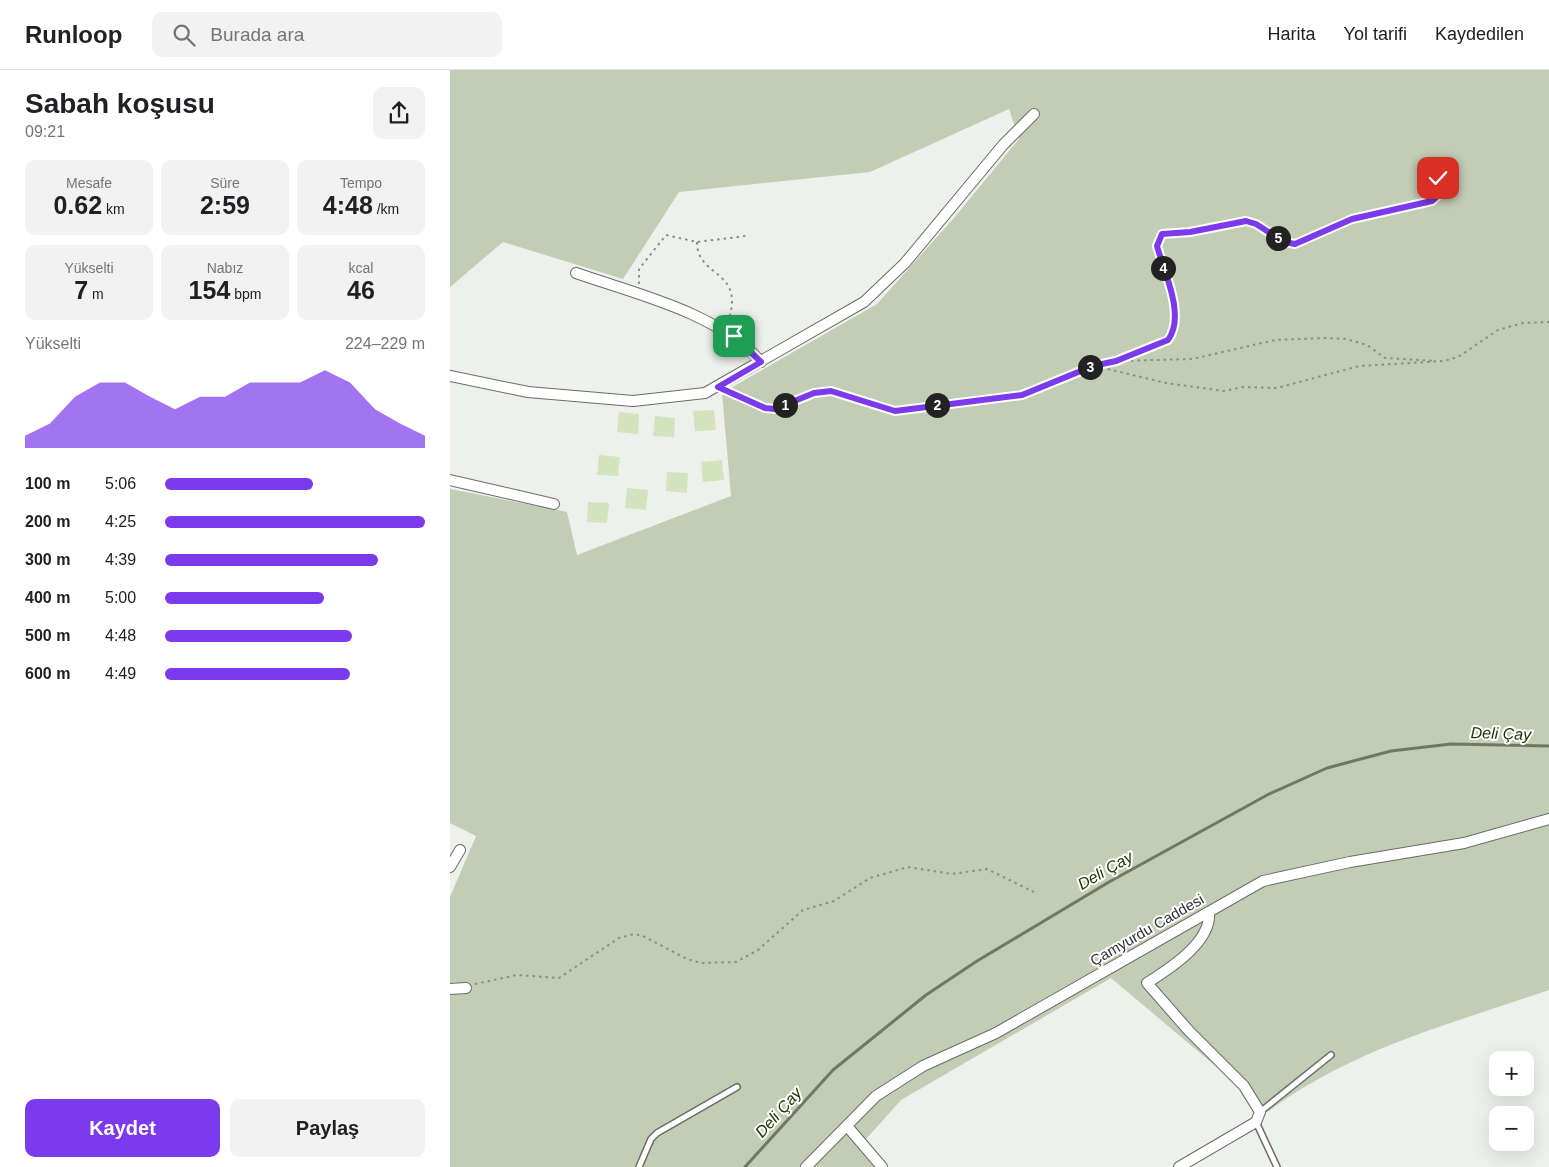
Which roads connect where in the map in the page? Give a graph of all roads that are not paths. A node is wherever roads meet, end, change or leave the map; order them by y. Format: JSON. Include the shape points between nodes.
{"nodes":[{"id":1,"x":1034,"y":114,"type":"dead end"},
{"id":2,"x":576,"y":273,"type":"dead end"},
{"id":3,"x":761,"y":362,"type":"junction"},
{"id":4,"x":450,"y":376,"type":"edge"},
{"id":5,"x":450,"y":480,"type":"edge"},
{"id":6,"x":554,"y":504,"type":"dead end"},
{"id":7,"x":1549,"y":819,"type":"edge"},
{"id":8,"x":460,"y":850,"type":"dead end"},
{"id":9,"x":450,"y":867,"type":"edge"},
{"id":10,"x":1209,"y":912,"type":"junction"},
{"id":11,"x":466,"y":988,"type":"road end"},
{"id":12,"x":450,"y":989,"type":"edge"},
{"id":13,"x":1331,"y":1056,"type":"dead end"},
{"id":14,"x":736,"y":1087,"type":"dead end"},
{"id":15,"x":1260,"y":1112,"type":"junction"},
{"id":16,"x":1256,"y":1122,"type":"junction"},
{"id":17,"x":847,"y":1126,"type":"junction"},
{"id":18,"x":639,"y":1167,"type":"edge"},
{"id":19,"x":806,"y":1167,"type":"edge"},
{"id":20,"x":882,"y":1167,"type":"edge"},
{"id":21,"x":1179,"y":1167,"type":"edge"},
{"id":22,"x":1277,"y":1167,"type":"edge"}],
"edges":[{"from":1,"to":3,"type":"street","via":[[1003,145],[905,263],[864,302],[807,332]]},
{"from":2,"to":3,"type":"street","via":[[696,316],[725,330]]},
{"from":3,"to":4,"type":"street","via":[[705,392],[633,401],[528,392]]},
{"from":5,"to":6,"type":"street"},
{"from":7,"to":10,"type":"street","name":"Çamyurdu Caddesi","via":[[1464,843],[1350,862],[1263,881]]},
{"from":8,"to":9,"type":"street"},
{"from":10,"to":15,"type":"street","via":[[1208,928],[1200,940],[1147,983],[1244,1086]]},
{"from":10,"to":17,"type":"street","name":"Çamyurdu Caddesi","via":[[996,1033],[923,1066],[876,1096]]},
{"from":11,"to":12,"type":"street"},
{"from":13,"to":15,"type":"lane"},
{"from":14,"to":18,"type":"lane","via":[[657,1132]]},
{"from":15,"to":16,"type":"street"},
{"from":16,"to":21,"type":"street"},
{"from":16,"to":22,"type":"lane"},
{"from":17,"to":19,"type":"street","name":"Çamyurdu Caddesi"},
{"from":17,"to":20,"type":"street"}]}
